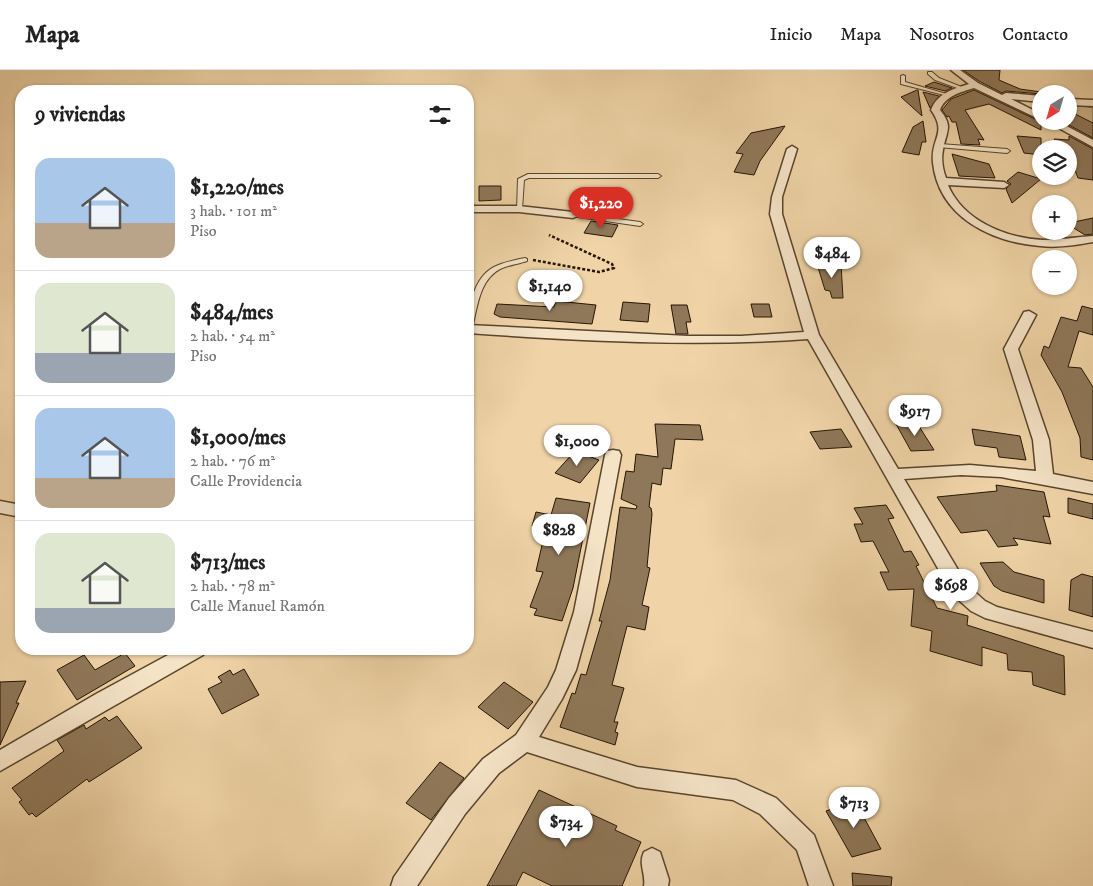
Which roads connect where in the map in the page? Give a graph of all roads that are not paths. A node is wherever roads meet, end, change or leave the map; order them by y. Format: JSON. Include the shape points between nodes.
{"nodes":[{"id":1,"x":956,"y":70,"type":"edge"},
{"id":2,"x":930,"y":73,"type":"dead end"},
{"id":3,"x":903,"y":76,"type":"dead end"},
{"id":4,"x":975,"y":84,"type":"junction"},
{"id":5,"x":962,"y":88,"type":"junction"},
{"id":6,"x":948,"y":95,"type":"junction"},
{"id":7,"x":997,"y":95,"type":"junction"},
{"id":8,"x":1032,"y":98,"type":"edge"},
{"id":9,"x":1078,"y":103,"type":"edge"},
{"id":10,"x":1093,"y":104,"type":"edge"},
{"id":11,"x":1032,"y":112,"type":"edge"},
{"id":12,"x":1067,"y":130,"type":"edge"},
{"id":13,"x":1093,"y":144,"type":"edge"},
{"id":14,"x":940,"y":146,"type":"junction"},
{"id":15,"x":792,"y":149,"type":"dead end"},
{"id":16,"x":1007,"y":151,"type":"dead end"},
{"id":17,"x":658,"y":176,"type":"dead end"},
{"id":18,"x":941,"y":181,"type":"junction"},
{"id":19,"x":1004,"y":186,"type":"dead end"},
{"id":20,"x":474,"y":209,"type":"edge"},
{"id":21,"x":519,"y":209,"type":"junction"},
{"id":22,"x":573,"y":215,"type":"joint"},
{"id":23,"x":640,"y":224,"type":"dead end"},
{"id":24,"x":1093,"y":239,"type":"edge"},
{"id":25,"x":525,"y":260,"type":"road end"},
{"id":26,"x":474,"y":309,"type":"edge"},
{"id":27,"x":1029,"y":315,"type":"dead end"},
{"id":28,"x":474,"y":329,"type":"edge"},
{"id":29,"x":812,"y":335,"type":"junction"},
{"id":30,"x":613,"y":455,"type":"dead end"},
{"id":31,"x":893,"y":475,"type":"junction"},
{"id":32,"x":1045,"y":478,"type":"junction"},
{"id":33,"x":1093,"y":488,"type":"edge"},
{"id":34,"x":0,"y":507,"type":"edge"},
{"id":35,"x":15,"y":510,"type":"edge"},
{"id":36,"x":1093,"y":640,"type":"edge"},
{"id":37,"x":185,"y":655,"type":"edge"},
{"id":38,"x":524,"y":742,"type":"junction"},
{"id":39,"x":0,"y":761,"type":"edge"},
{"id":40,"x":652,"y":860,"type":"dead end"},
{"id":41,"x":403,"y":886,"type":"edge"},
{"id":42,"x":656,"y":886,"type":"edge"},
{"id":43,"x":821,"y":886,"type":"edge"}],
"edges":[{"from":1,"to":4,"type":"street"},
{"from":2,"to":5,"type":"lane","via":[[945,83]]},
{"from":3,"to":6,"type":"lane","via":[[903,83]]},
{"from":4,"to":5,"type":"street"},
{"from":4,"to":7,"type":"street"},
{"from":5,"to":6,"type":"street"},
{"from":6,"to":14,"type":"street","via":[[935,107],[945,127]]},
{"from":7,"to":8,"type":"street"},
{"from":7,"to":11,"type":"street"},
{"from":9,"to":10,"type":"street"},
{"from":12,"to":13,"type":"street"},
{"from":14,"to":16,"type":"lane"},
{"from":14,"to":18,"type":"street","via":[[937,153]]},
{"from":15,"to":29,"type":"street","via":[[777,197],[776,214]]},
{"from":17,"to":21,"type":"lane","via":[[528,176],[521,179]]},
{"from":18,"to":19,"type":"street"},
{"from":18,"to":24,"type":"street","via":[[951,202],[965,217],[986,229],[1038,242]]},
{"from":20,"to":21,"type":"street"},
{"from":21,"to":22,"type":"street"},
{"from":22,"to":23,"type":"lane"},
{"from":25,"to":26,"type":"lane","via":[[498,266],[483,278]]},
{"from":27,"to":32,"type":"street","via":[[1011,349],[1041,440]]},
{"from":28,"to":29,"type":"street","via":[[688,340]]},
{"from":29,"to":31,"type":"street"},
{"from":30,"to":38,"type":"street","via":[[594,565],[566,670]]},
{"from":31,"to":32,"type":"street","via":[[970,470]]},
{"from":31,"to":36,"type":"street","via":[[968,600],[992,613]]},
{"from":32,"to":33,"type":"street"},
{"from":34,"to":35,"type":"street"},
{"from":37,"to":39,"type":"street"},
{"from":38,"to":41,"type":"street","via":[[491,766]]},
{"from":38,"to":43,"type":"street","via":[[636,777],[736,790],[768,806],[806,843]]},
{"from":40,"to":42,"type":"street"}]}
